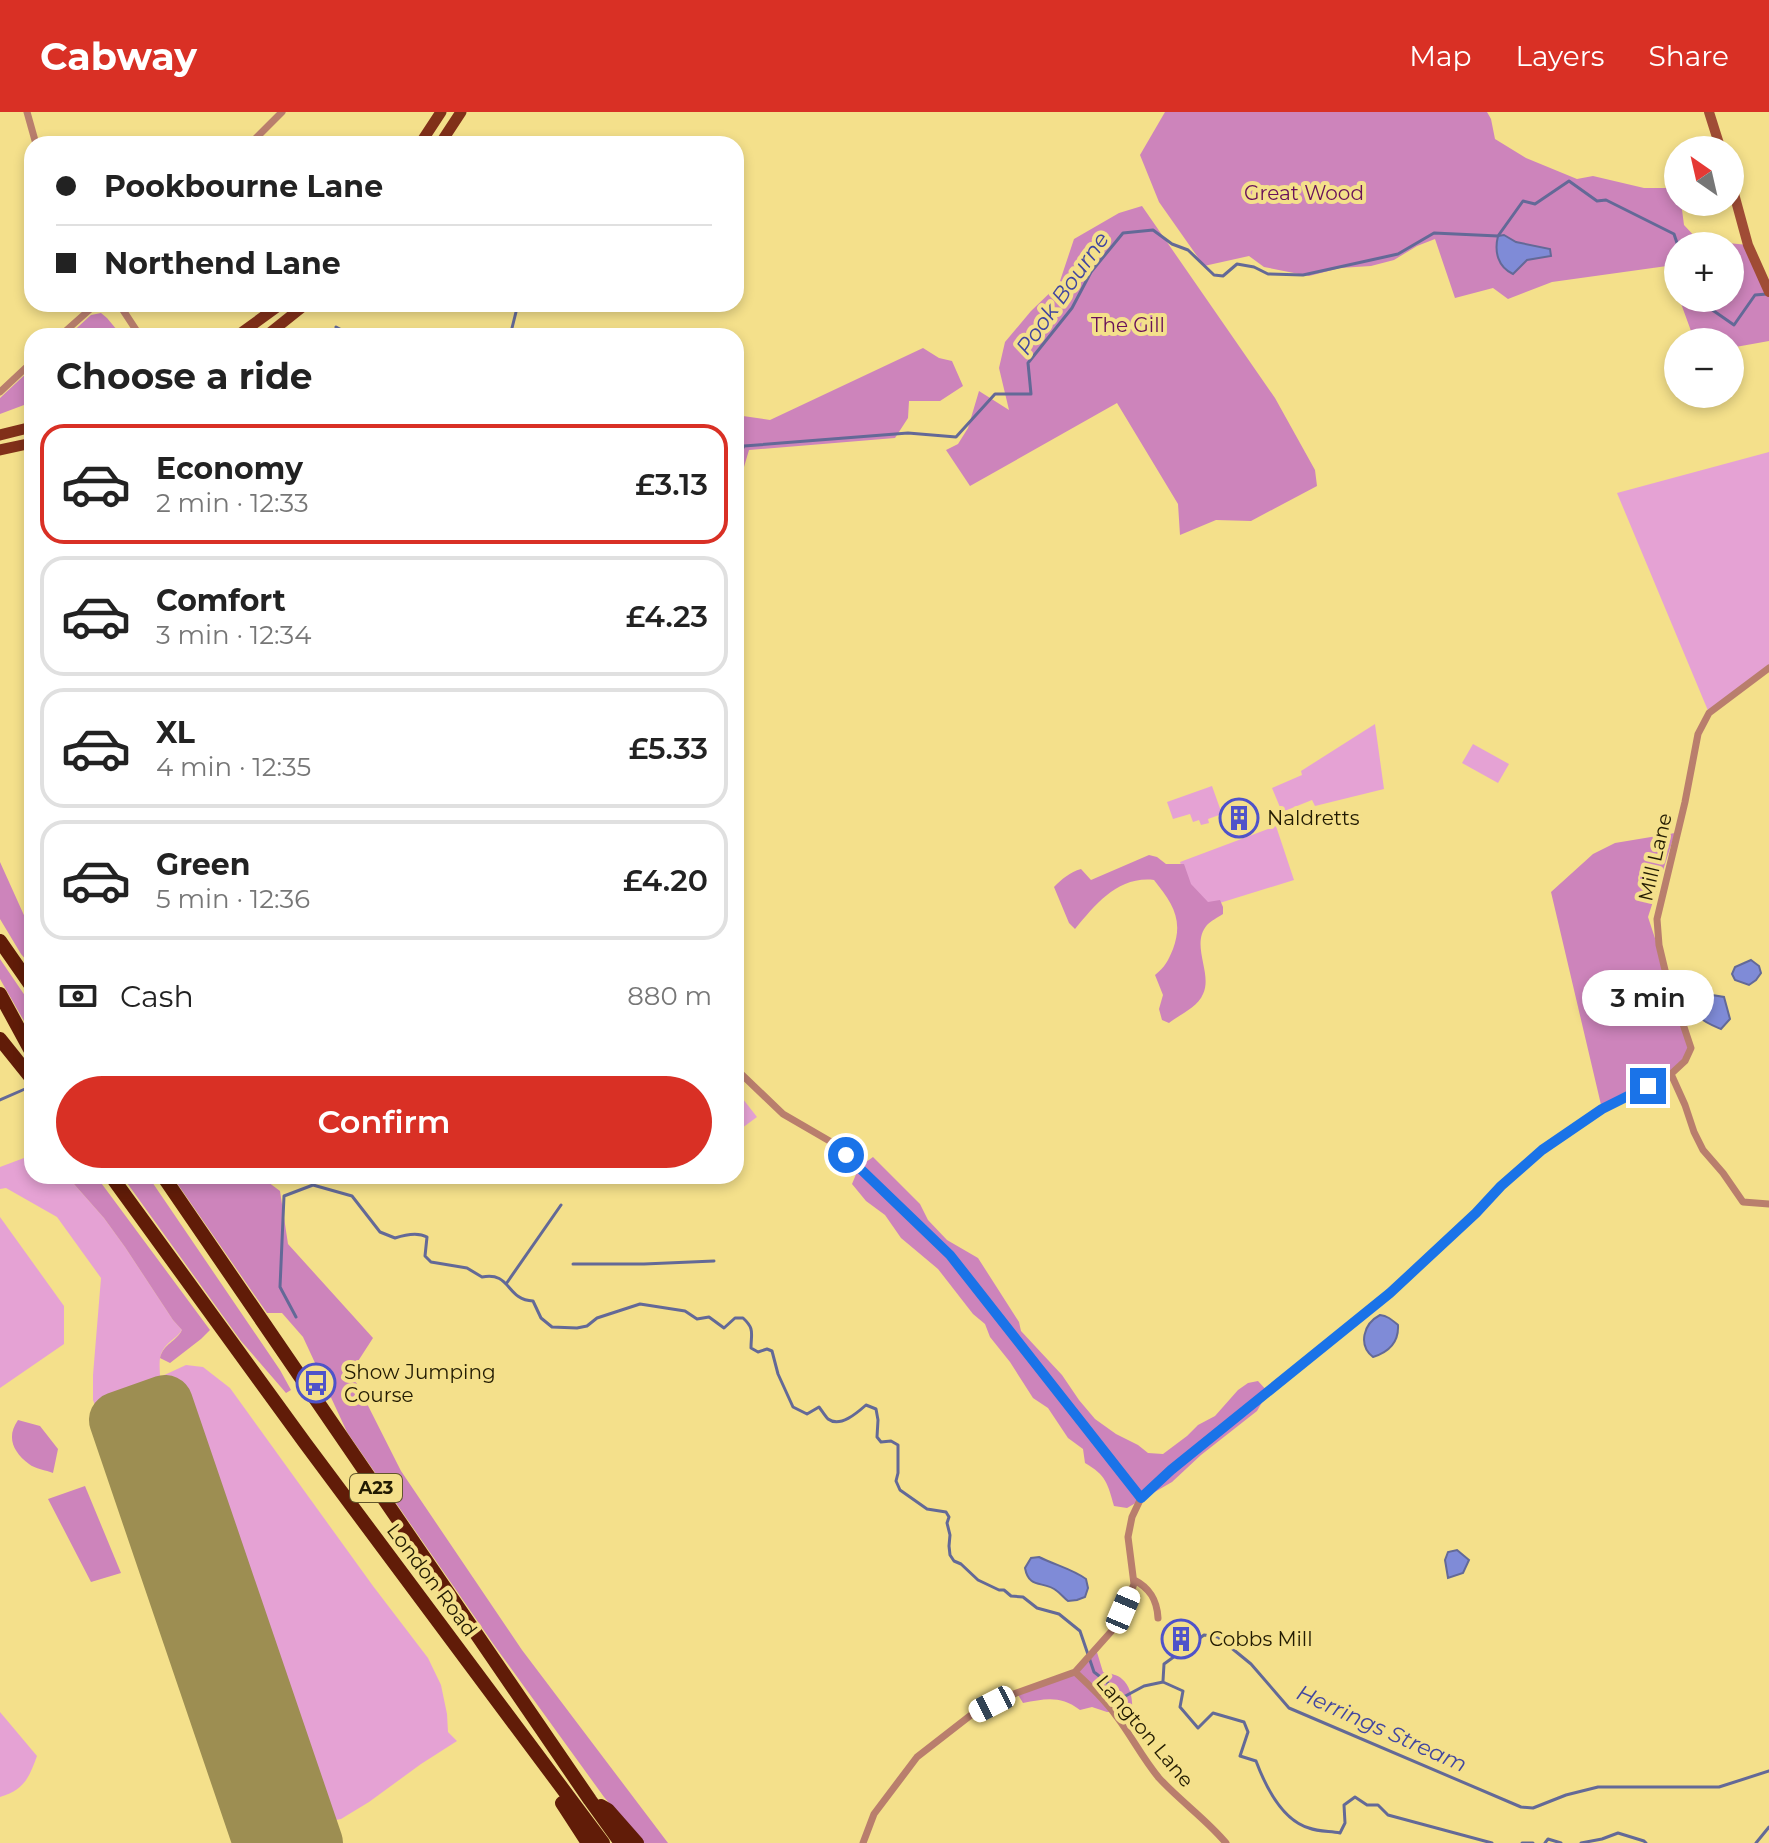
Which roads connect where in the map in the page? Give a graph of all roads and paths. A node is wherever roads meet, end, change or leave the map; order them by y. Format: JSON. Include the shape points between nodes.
{"nodes":[{"id":1,"x":27,"y":112,"type":"edge"},
{"id":2,"x":282,"y":112,"type":"edge"},
{"id":3,"x":441,"y":112,"type":"edge"},
{"id":4,"x":461,"y":112,"type":"edge"},
{"id":5,"x":1709,"y":112,"type":"edge"},
{"id":6,"x":34,"y":136,"type":"edge"},
{"id":7,"x":258,"y":136,"type":"edge"},
{"id":8,"x":425,"y":136,"type":"edge"},
{"id":9,"x":445,"y":136,"type":"edge"},
{"id":10,"x":1717,"y":136,"type":"edge"},
{"id":11,"x":1740,"y":216,"type":"edge"},
{"id":12,"x":1769,"y":292,"type":"edge"},
{"id":13,"x":87,"y":312,"type":"edge"},
{"id":14,"x":270,"y":312,"type":"edge"},
{"id":15,"x":296,"y":312,"type":"edge"},
{"id":16,"x":69,"y":328,"type":"edge"},
{"id":17,"x":248,"y":328,"type":"edge"},
{"id":18,"x":276,"y":328,"type":"edge"},
{"id":19,"x":24,"y":370,"type":"edge"},
{"id":20,"x":0,"y":392,"type":"edge"},
{"id":21,"x":24,"y":429,"type":"edge"},
{"id":22,"x":0,"y":435,"type":"edge"},
{"id":23,"x":24,"y":445,"type":"edge"},
{"id":24,"x":0,"y":450,"type":"edge"},
{"id":25,"x":1769,"y":668,"type":"edge"},
{"id":26,"x":0,"y":941,"type":"edge"},
{"id":27,"x":24,"y":976,"type":"edge"},
{"id":28,"x":0,"y":994,"type":"edge"},
{"id":29,"x":24,"y":1038,"type":"edge"},
{"id":30,"x":0,"y":1039,"type":"edge"},
{"id":31,"x":24,"y":1069,"type":"edge"},
{"id":32,"x":1671,"y":1074,"type":"junction"},
{"id":33,"x":744,"y":1077,"type":"edge"},
{"id":34,"x":117,"y":1184,"type":"edge"},
{"id":35,"x":168,"y":1184,"type":"edge"},
{"id":36,"x":1769,"y":1204,"type":"edge"},
{"id":37,"x":1141,"y":1498,"type":"junction"},
{"id":38,"x":1134,"y":1580,"type":"junction"},
{"id":39,"x":1158,"y":1618,"type":"dead end"},
{"id":40,"x":1075,"y":1672,"type":"junction"},
{"id":41,"x":552,"y":1775,"type":"junction"},
{"id":42,"x":590,"y":1800,"type":"junction"},
{"id":43,"x":588,"y":1843,"type":"edge"},
{"id":44,"x":603,"y":1843,"type":"edge"},
{"id":45,"x":621,"y":1843,"type":"edge"},
{"id":46,"x":637,"y":1843,"type":"edge"},
{"id":47,"x":863,"y":1843,"type":"edge"},
{"id":48,"x":1226,"y":1843,"type":"edge"}],
"edges":[{"from":1,"to":6,"type":"street"},
{"from":2,"to":7,"type":"street"},
{"from":3,"to":8,"type":"main road"},
{"from":4,"to":9,"type":"main road"},
{"from":5,"to":10,"type":"street"},
{"from":11,"to":12,"type":"street"},
{"from":13,"to":16,"type":"street"},
{"from":14,"to":17,"type":"main road"},
{"from":15,"to":18,"type":"main road"},
{"from":19,"to":20,"type":"street"},
{"from":21,"to":22,"type":"main road"},
{"from":23,"to":24,"type":"main road"},
{"from":25,"to":32,"type":"street","name":"Mill Lane","via":[[1709,713],[1698,734],[1657,919],[1665,970],[1691,1048]]},
{"from":26,"to":27,"type":"highway"},
{"from":28,"to":29,"type":"highway"},
{"from":30,"to":31,"type":"highway"},
{"from":32,"to":36,"type":"street","via":[[1703,1150],[1743,1202]]},
{"from":32,"to":37,"type":"street","via":[[1602,1109],[1542,1150],[1390,1293]]},
{"from":33,"to":37,"type":"street","via":[[783,1114],[833,1143],[950,1255]]},
{"from":34,"to":41,"type":"highway","name":"London Road","number":"A23"},
{"from":35,"to":42,"type":"highway","number":"A23"},
{"from":37,"to":38,"type":"street","via":[[1128,1537]]},
{"from":38,"to":39,"type":"street","via":[[1154,1598]]},
{"from":38,"to":40,"type":"street","via":[[1117,1625]]},
{"from":40,"to":47,"type":"street","via":[[1008,1696],[937,1740],[889,1793]]},
{"from":40,"to":48,"type":"street","name":"Langton Lane","via":[[1119,1718],[1162,1781]]},
{"from":41,"to":43,"type":"highway","via":[[555,1793]]},
{"from":41,"to":44,"type":"highway","number":"A23"},
{"from":42,"to":45,"type":"highway","number":"A23"},
{"from":42,"to":46,"type":"highway","via":[[608,1810]]}]}
